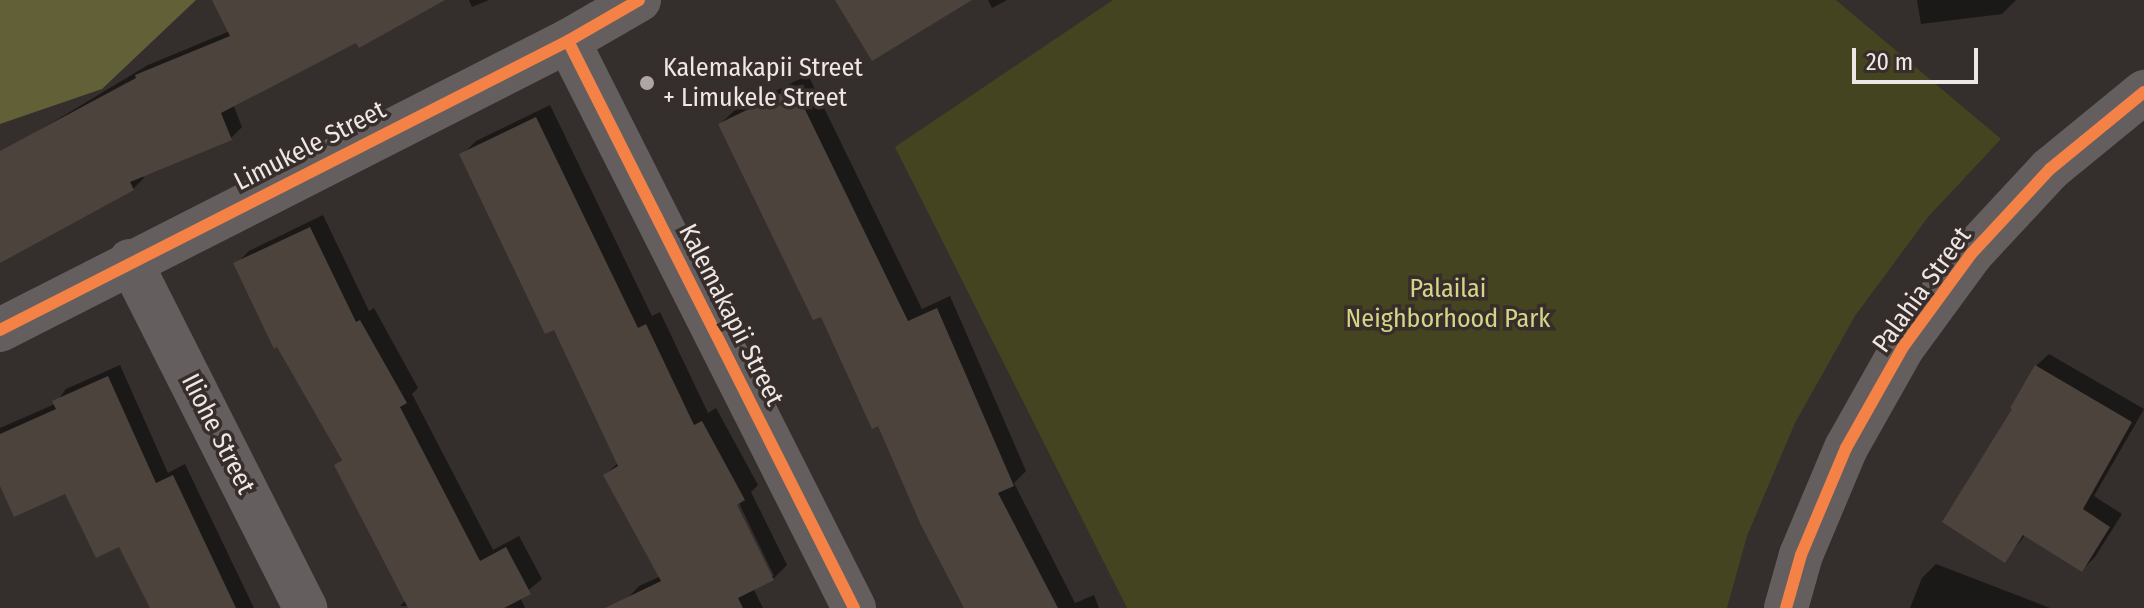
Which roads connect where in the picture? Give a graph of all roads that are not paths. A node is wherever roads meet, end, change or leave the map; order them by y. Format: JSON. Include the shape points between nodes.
{"nodes":[{"id":1,"x":639,"y":0,"type":"edge"},
{"id":2,"x":568,"y":41,"type":"junction"},
{"id":3,"x":2144,"y":92,"type":"edge"},
{"id":4,"x":130,"y":261,"type":"junction"},
{"id":5,"x":0,"y":330,"type":"edge"},
{"id":6,"x":305,"y":608,"type":"edge"},
{"id":7,"x":854,"y":608,"type":"edge"},
{"id":8,"x":1786,"y":608,"type":"edge"}],
"edges":[{"from":1,"to":2,"type":"street","name":"Limukele Street"},
{"from":2,"to":4,"type":"street","name":"Limukele Street"},
{"from":2,"to":7,"type":"street","name":"Kalemakapii Street"},
{"from":3,"to":8,"type":"street","name":"Palahia Street","via":[[2040,180],[1971,254],[1903,347],[1846,448],[1801,555]]},
{"from":4,"to":5,"type":"street","name":"Limukele Street"},
{"from":4,"to":6,"type":"street","name":"Iliohe Street"}]}
